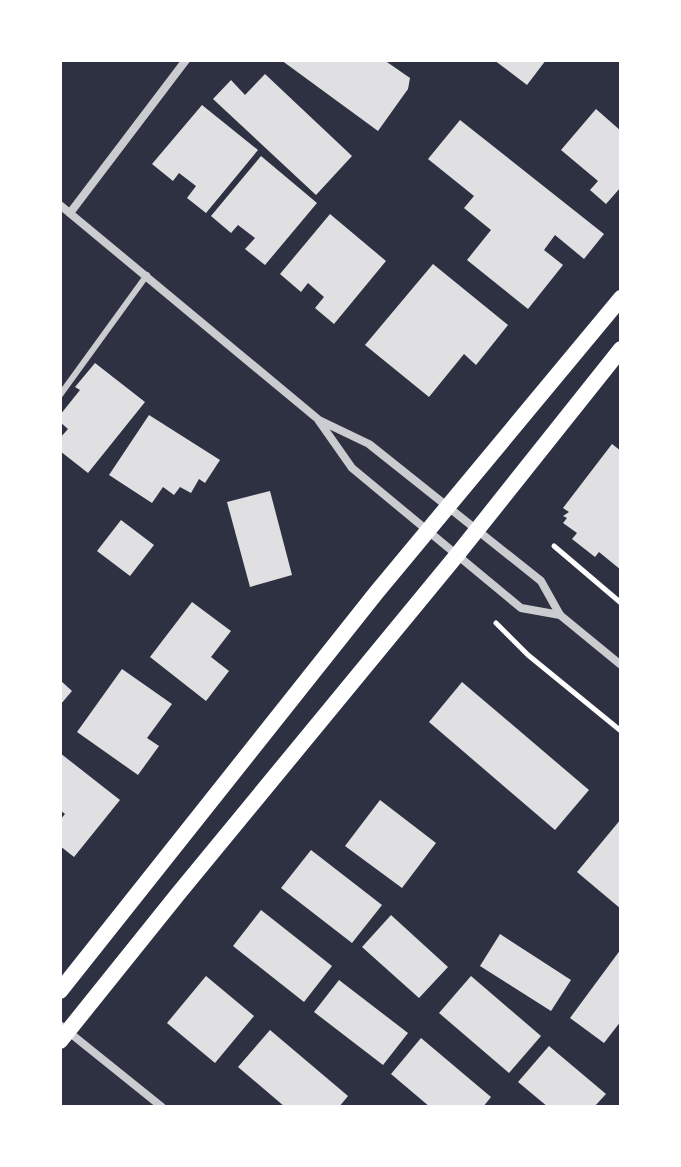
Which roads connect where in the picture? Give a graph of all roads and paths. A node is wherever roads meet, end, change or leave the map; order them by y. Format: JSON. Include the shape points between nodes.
{"nodes":[{"id":1,"x":186,"y":60,"type":"edge"},
{"id":2,"x":60,"y":205,"type":"edge"},
{"id":3,"x":70,"y":213,"type":"junction"},
{"id":4,"x":147,"y":275,"type":"junction"},
{"id":5,"x":621,"y":298,"type":"edge"},
{"id":6,"x":621,"y":349,"type":"edge"},
{"id":7,"x":60,"y":395,"type":"edge"},
{"id":8,"x":319,"y":420,"type":"junction"},
{"id":9,"x":448,"y":507,"type":"junction"},
{"id":10,"x":477,"y":529,"type":"junction"},
{"id":11,"x":428,"y":532,"type":"junction"},
{"id":12,"x":554,"y":546,"type":"dead end"},
{"id":13,"x":457,"y":555,"type":"junction"},
{"id":14,"x":621,"y":603,"type":"edge"},
{"id":15,"x":560,"y":615,"type":"junction"},
{"id":16,"x":496,"y":623,"type":"dead end"},
{"id":17,"x":621,"y":665,"type":"edge"},
{"id":18,"x":621,"y":731,"type":"edge"},
{"id":19,"x":60,"y":991,"type":"edge"},
{"id":20,"x":63,"y":1033,"type":"edge"},
{"id":21,"x":162,"y":1107,"type":"edge"}],
"edges":[{"from":1,"to":3,"type":"street"},
{"from":2,"to":3,"type":"street"},
{"from":3,"to":4,"type":"street"},
{"from":4,"to":7,"type":"lane"},
{"from":4,"to":8,"type":"street"},
{"from":5,"to":9,"type":"main road"},
{"from":6,"to":10,"type":"main road"},
{"from":8,"to":9,"type":"street","via":[[369,444]]},
{"from":8,"to":11,"type":"street","via":[[352,468]]},
{"from":9,"to":10,"type":"street"},
{"from":9,"to":11,"type":"main road"},
{"from":10,"to":13,"type":"main road"},
{"from":10,"to":15,"type":"street","via":[[541,581]]},
{"from":11,"to":13,"type":"street"},
{"from":11,"to":19,"type":"main road"},
{"from":12,"to":14,"type":"path"},
{"from":13,"to":15,"type":"street","via":[[521,608]]},
{"from":13,"to":20,"type":"main road"},
{"from":15,"to":17,"type":"street"},
{"from":16,"to":18,"type":"path"},
{"from":20,"to":21,"type":"street"}]}
